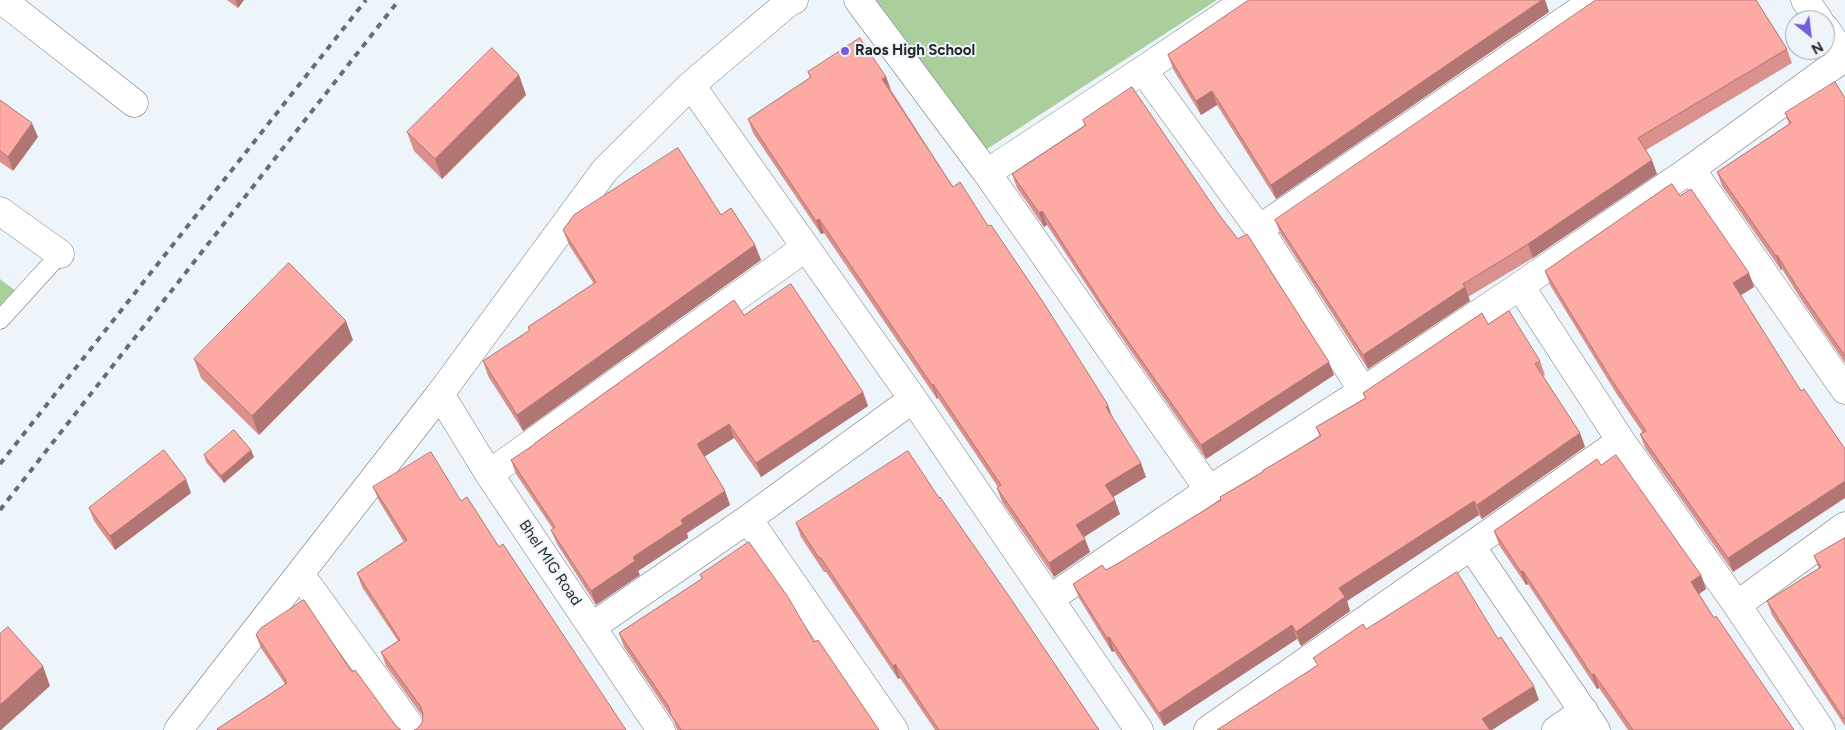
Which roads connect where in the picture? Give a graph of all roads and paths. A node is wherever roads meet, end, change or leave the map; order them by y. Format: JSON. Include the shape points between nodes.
{"nodes":[{"id":1,"x":2,"y":0,"type":"edge"},
{"id":2,"x":794,"y":0,"type":"edge"},
{"id":3,"x":858,"y":0,"type":"edge"},
{"id":4,"x":1247,"y":0,"type":"edge"},
{"id":5,"x":1595,"y":0,"type":"edge"},
{"id":6,"x":1835,"y":42,"type":"edge"},
{"id":7,"x":1845,"y":57,"type":"edge"},
{"id":8,"x":1143,"y":70,"type":"junction"},
{"id":9,"x":691,"y":85,"type":"junction"},
{"id":10,"x":134,"y":103,"type":"dead end"},
{"id":11,"x":1692,"y":169,"type":"junction"},
{"id":12,"x":987,"y":173,"type":"junction"},
{"id":13,"x":0,"y":211,"type":"edge"},
{"id":14,"x":1259,"y":229,"type":"junction"},
{"id":15,"x":805,"y":248,"type":"junction"},
{"id":16,"x":60,"y":254,"type":"joint"},
{"id":17,"x":1520,"y":286,"type":"junction"},
{"id":18,"x":0,"y":320,"type":"edge"},
{"id":19,"x":1845,"y":390,"type":"edge"},
{"id":20,"x":1363,"y":391,"type":"junction"},
{"id":21,"x":440,"y":394,"type":"junction"},
{"id":22,"x":914,"y":399,"type":"junction"},
{"id":23,"x":1621,"y":441,"type":"junction"},
{"id":24,"x":489,"y":474,"type":"junction"},
{"id":25,"x":1209,"y":490,"type":"junction"},
{"id":26,"x":748,"y":518,"type":"junction"},
{"id":27,"x":1845,"y":526,"type":"edge"},
{"id":28,"x":1471,"y":546,"type":"junction"},
{"id":29,"x":300,"y":574,"type":"junction"},
{"id":30,"x":1051,"y":598,"type":"junction"},
{"id":31,"x":1737,"y":605,"type":"junction"},
{"id":32,"x":593,"y":626,"type":"junction"},
{"id":33,"x":1590,"y":721,"type":"edge"},
{"id":34,"x":179,"y":730,"type":"edge"},
{"id":35,"x":413,"y":730,"type":"edge"},
{"id":36,"x":661,"y":730,"type":"edge"},
{"id":37,"x":894,"y":730,"type":"edge"},
{"id":38,"x":1139,"y":730,"type":"edge"},
{"id":39,"x":1208,"y":730,"type":"edge"},
{"id":40,"x":1556,"y":730,"type":"edge"},
{"id":41,"x":1821,"y":730,"type":"edge"}],
"edges":[{"from":1,"to":10,"type":"street"},
{"from":2,"to":9,"type":"street"},
{"from":3,"to":12,"type":"street"},
{"from":4,"to":8,"type":"street"},
{"from":5,"to":14,"type":"street"},
{"from":6,"to":7,"type":"street"},
{"from":7,"to":11,"type":"street"},
{"from":8,"to":12,"type":"street"},
{"from":8,"to":14,"type":"street"},
{"from":9,"to":15,"type":"street"},
{"from":9,"to":21,"type":"street","via":[[606,170]]},
{"from":11,"to":17,"type":"street"},
{"from":11,"to":19,"type":"street"},
{"from":12,"to":25,"type":"street"},
{"from":13,"to":16,"type":"street"},
{"from":14,"to":20,"type":"street"},
{"from":15,"to":22,"type":"street"},
{"from":15,"to":24,"type":"street"},
{"from":16,"to":18,"type":"lane"},
{"from":17,"to":20,"type":"street"},
{"from":17,"to":23,"type":"street"},
{"from":20,"to":25,"type":"street"},
{"from":21,"to":24,"type":"street","name":"Bhel MIG Road"},
{"from":21,"to":29,"type":"street"},
{"from":22,"to":26,"type":"street"},
{"from":22,"to":30,"type":"street"},
{"from":23,"to":28,"type":"street"},
{"from":23,"to":31,"type":"street"},
{"from":24,"to":32,"type":"street","name":"Bhel MIG Road"},
{"from":25,"to":30,"type":"street"},
{"from":26,"to":32,"type":"street"},
{"from":26,"to":37,"type":"street"},
{"from":27,"to":31,"type":"street"},
{"from":28,"to":33,"type":"street"},
{"from":28,"to":39,"type":"street"},
{"from":29,"to":34,"type":"street"},
{"from":29,"to":35,"type":"street"},
{"from":30,"to":38,"type":"street"},
{"from":31,"to":41,"type":"street"},
{"from":32,"to":36,"type":"street","name":"Bhel MIG Road"},
{"from":33,"to":40,"type":"street"}]}
